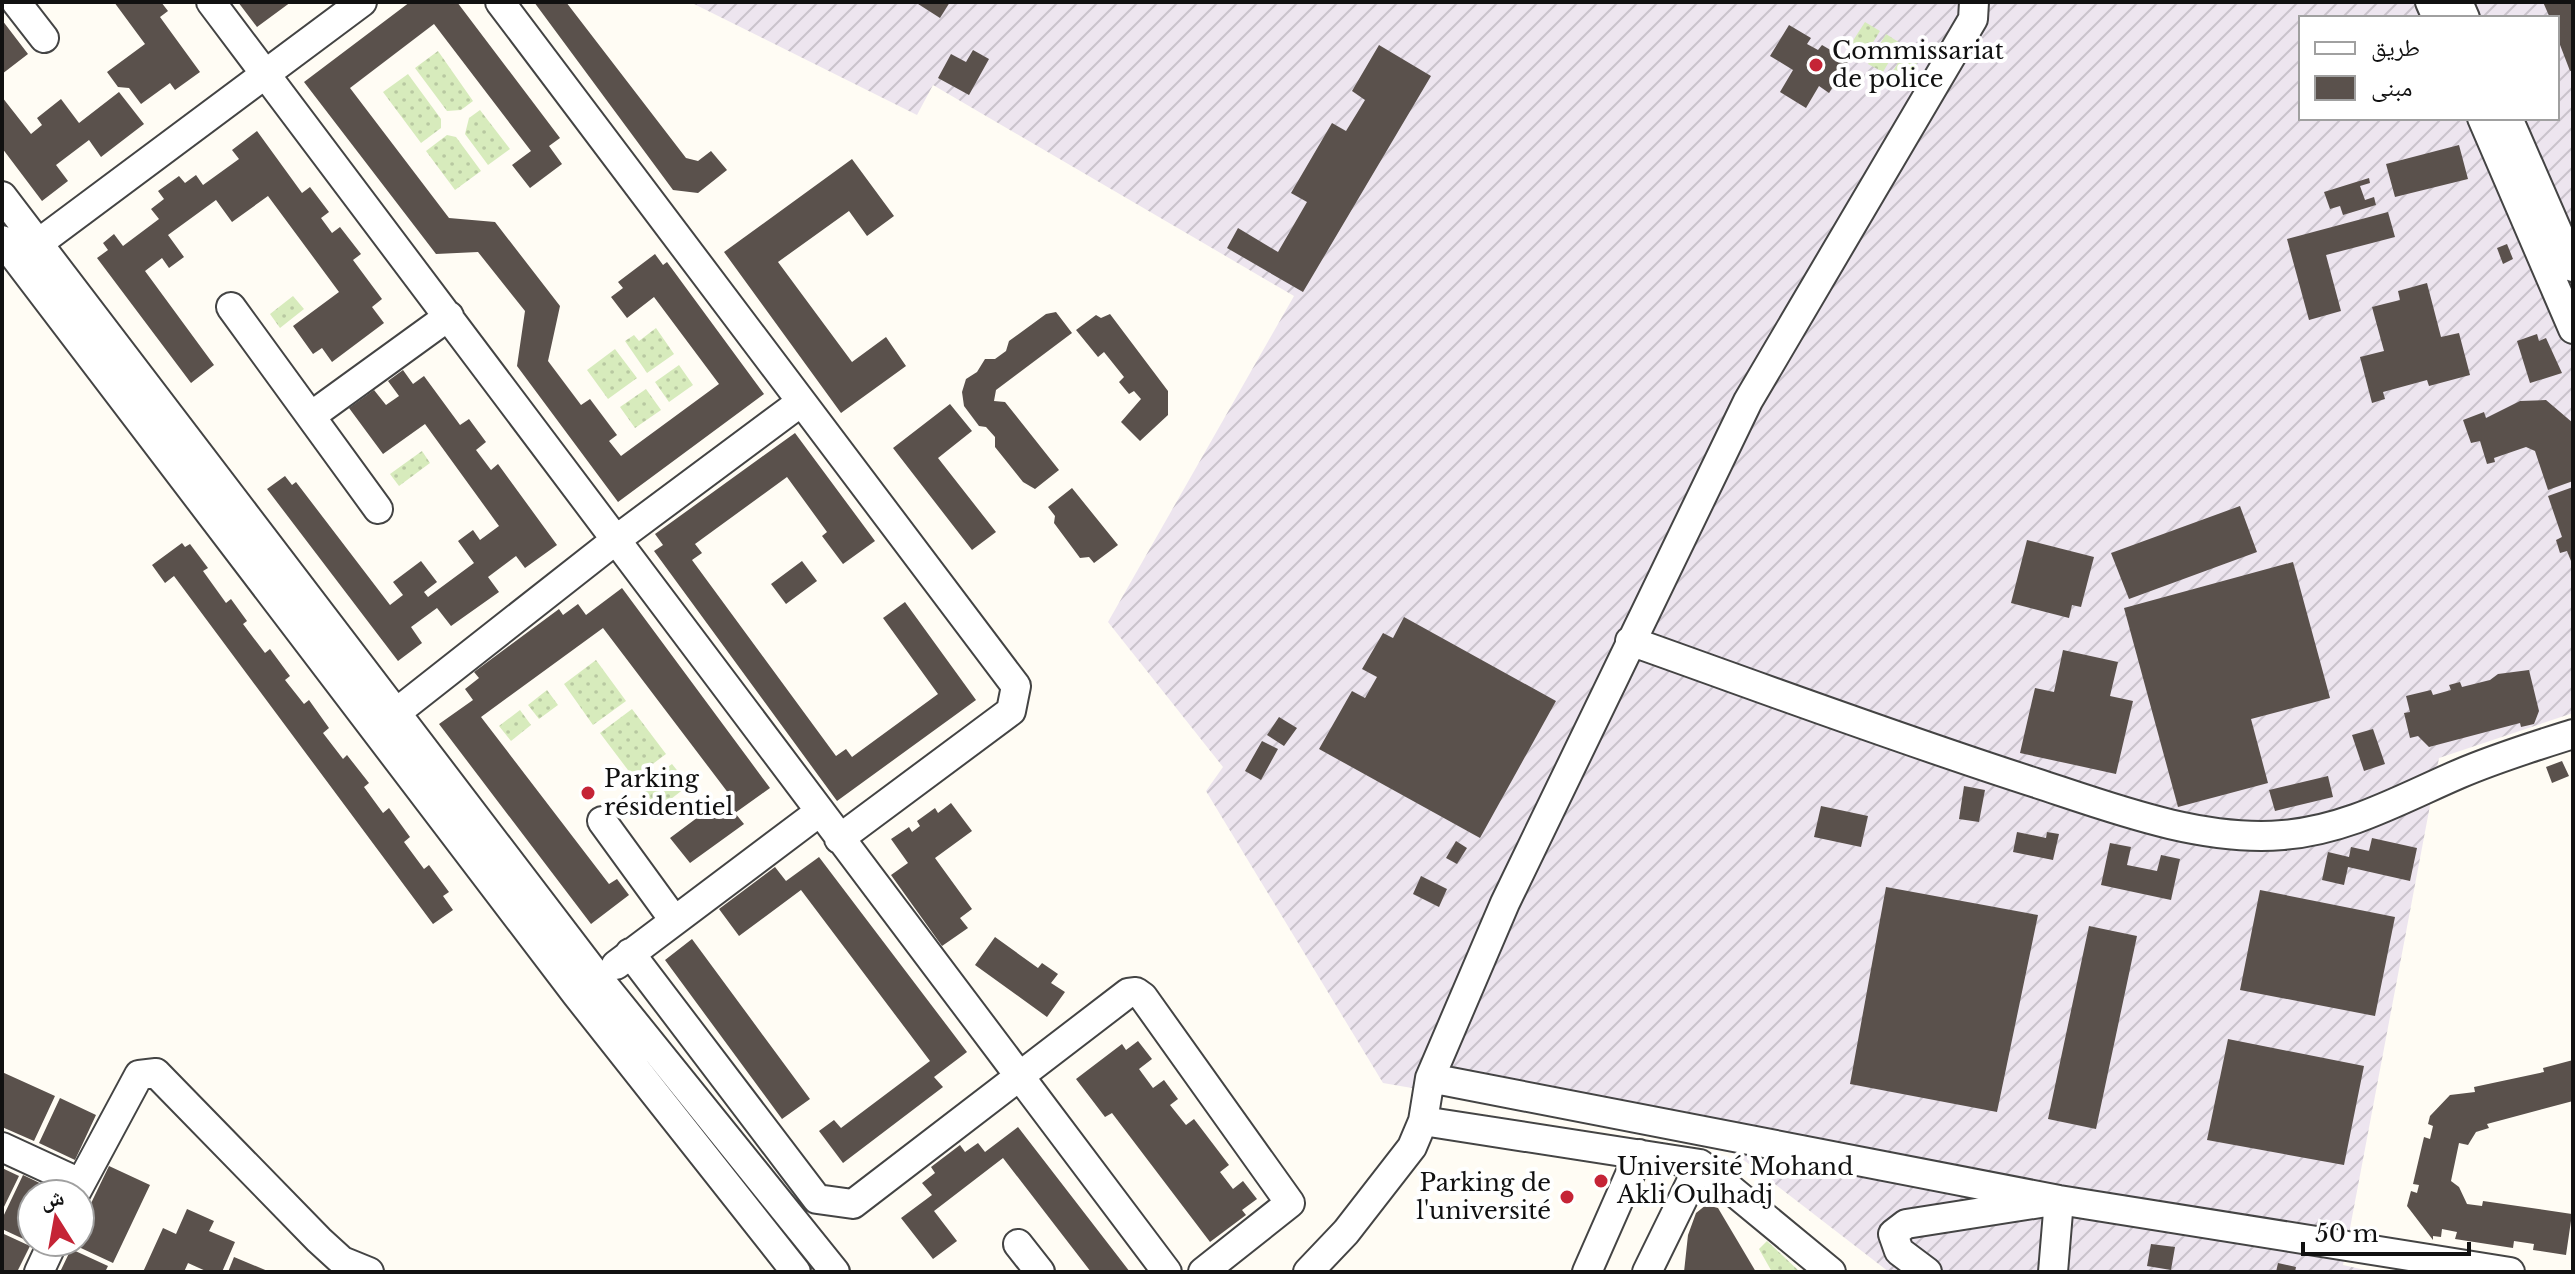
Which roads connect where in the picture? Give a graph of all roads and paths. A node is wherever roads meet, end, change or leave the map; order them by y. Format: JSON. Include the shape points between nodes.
{"nodes":[{"id":1,"x":16,"y":2,"type":"edge"},
{"id":2,"x":211,"y":2,"type":"edge"},
{"id":3,"x":362,"y":2,"type":"edge"},
{"id":4,"x":500,"y":2,"type":"edge"},
{"id":5,"x":1974,"y":2,"type":"edge"},
{"id":6,"x":44,"y":38,"type":"dead end"},
{"id":7,"x":267,"y":73,"type":"junction"},
{"id":8,"x":2483,"y":120,"type":"edge"},
{"id":9,"x":2509,"y":120,"type":"edge"},
{"id":10,"x":2,"y":196,"type":"edge"},
{"id":11,"x":2564,"y":222,"type":"edge"},
{"id":12,"x":19,"y":247,"type":"edge"},
{"id":13,"x":2573,"y":267,"type":"edge"},
{"id":14,"x":231,"y":307,"type":"dead end"},
{"id":15,"x":449,"y":316,"type":"junction"},
{"id":16,"x":2573,"y":329,"type":"edge"},
{"id":17,"x":801,"y":402,"type":"junction"},
{"id":18,"x":311,"y":416,"type":"junction"},
{"id":19,"x":378,"y":509,"type":"dead end"},
{"id":20,"x":617,"y":539,"type":"junction"},
{"id":21,"x":1630,"y":641,"type":"junction"},
{"id":22,"x":397,"y":712,"type":"junction"},
{"id":23,"x":2573,"y":734,"type":"edge"},
{"id":24,"x":818,"y":813,"type":"junction"},
{"id":25,"x":602,"y":821,"type":"dead end"},
{"id":26,"x":839,"y":839,"type":"junction"},
{"id":27,"x":674,"y":920,"type":"junction"},
{"id":28,"x":630,"y":953,"type":"junction"},
{"id":29,"x":588,"y":987,"type":"junction"},
{"id":30,"x":1018,"y":1078,"type":"junction"},
{"id":31,"x":1430,"y":1078,"type":"junction"},
{"id":32,"x":1423,"y":1121,"type":"junction"},
{"id":33,"x":2,"y":1147,"type":"edge"},
{"id":34,"x":1639,"y":1154,"type":"junction"},
{"id":35,"x":1700,"y":1164,"type":"junction"},
{"id":36,"x":59,"y":1178,"type":"edge"},
{"id":37,"x":83,"y":1178,"type":"edge"},
{"id":38,"x":2059,"y":1200,"type":"junction"},
{"id":39,"x":1018,"y":1244,"type":"dead end"},
{"id":40,"x":369,"y":1272,"type":"edge"},
{"id":41,"x":796,"y":1272,"type":"edge"},
{"id":42,"x":835,"y":1272,"type":"edge"},
{"id":43,"x":1040,"y":1272,"type":"edge"},
{"id":44,"x":1167,"y":1272,"type":"edge"},
{"id":45,"x":1203,"y":1272,"type":"edge"},
{"id":46,"x":1308,"y":1272,"type":"edge"},
{"id":47,"x":1587,"y":1272,"type":"edge"},
{"id":48,"x":1647,"y":1272,"type":"edge"},
{"id":49,"x":1831,"y":1272,"type":"edge"},
{"id":50,"x":1927,"y":1272,"type":"edge"},
{"id":51,"x":2053,"y":1272,"type":"edge"},
{"id":52,"x":2510,"y":1272,"type":"edge"}],
"edges":[{"from":1,"to":6,"type":"street"},
{"from":2,"to":7,"type":"street"},
{"from":3,"to":7,"type":"street"},
{"from":4,"to":17,"type":"street"},
{"from":5,"to":21,"type":"street","via":[[1973,19],[1748,401]]},
{"from":7,"to":12,"type":"street"},
{"from":7,"to":15,"type":"street"},
{"from":8,"to":16,"type":"street"},
{"from":9,"to":11,"type":"street"},
{"from":10,"to":12,"type":"street"},
{"from":11,"to":13,"type":"street"},
{"from":12,"to":22,"type":"street"},
{"from":12,"to":29,"type":"street"},
{"from":14,"to":18,"type":"street"},
{"from":15,"to":18,"type":"street"},
{"from":15,"to":20,"type":"street"},
{"from":17,"to":20,"type":"street"},
{"from":17,"to":26,"type":"street","via":[[1016,686],[1011,711]]},
{"from":18,"to":19,"type":"street"},
{"from":20,"to":22,"type":"street"},
{"from":20,"to":24,"type":"street"},
{"from":21,"to":23,"type":"street","via":[[2086,799],[2172,823],[2238,834],[2283,835],[2367,817],[2461,773]]},
{"from":21,"to":31,"type":"street","via":[[1505,903]]},
{"from":22,"to":29,"type":"street"},
{"from":24,"to":26,"type":"street"},
{"from":24,"to":27,"type":"street"},
{"from":25,"to":27,"type":"street"},
{"from":26,"to":30,"type":"street"},
{"from":27,"to":28,"type":"street"},
{"from":28,"to":29,"type":"street"},
{"from":28,"to":30,"type":"street","via":[[817,1199],[853,1204]]},
{"from":29,"to":41,"type":"street"},
{"from":29,"to":42,"type":"street"},
{"from":30,"to":44,"type":"street"},
{"from":30,"to":45,"type":"street","via":[[1128,993],[1143,997],[1290,1203]]},
{"from":31,"to":32,"type":"street"},
{"from":31,"to":38,"type":"street"},
{"from":32,"to":34,"type":"street"},
{"from":32,"to":46,"type":"street","via":[[1397,1170]]},
{"from":33,"to":36,"type":"street"},
{"from":34,"to":35,"type":"street"},
{"from":34,"to":47,"type":"street"},
{"from":35,"to":48,"type":"street"},
{"from":35,"to":49,"type":"street"},
{"from":37,"to":40,"type":"street","via":[[139,1075],[156,1073],[319,1240],[342,1261]]},
{"from":38,"to":50,"type":"street","via":[[1906,1224],[1893,1234],[1899,1251]]},
{"from":38,"to":51,"type":"street"},
{"from":38,"to":52,"type":"street"},
{"from":39,"to":43,"type":"street"}]}
